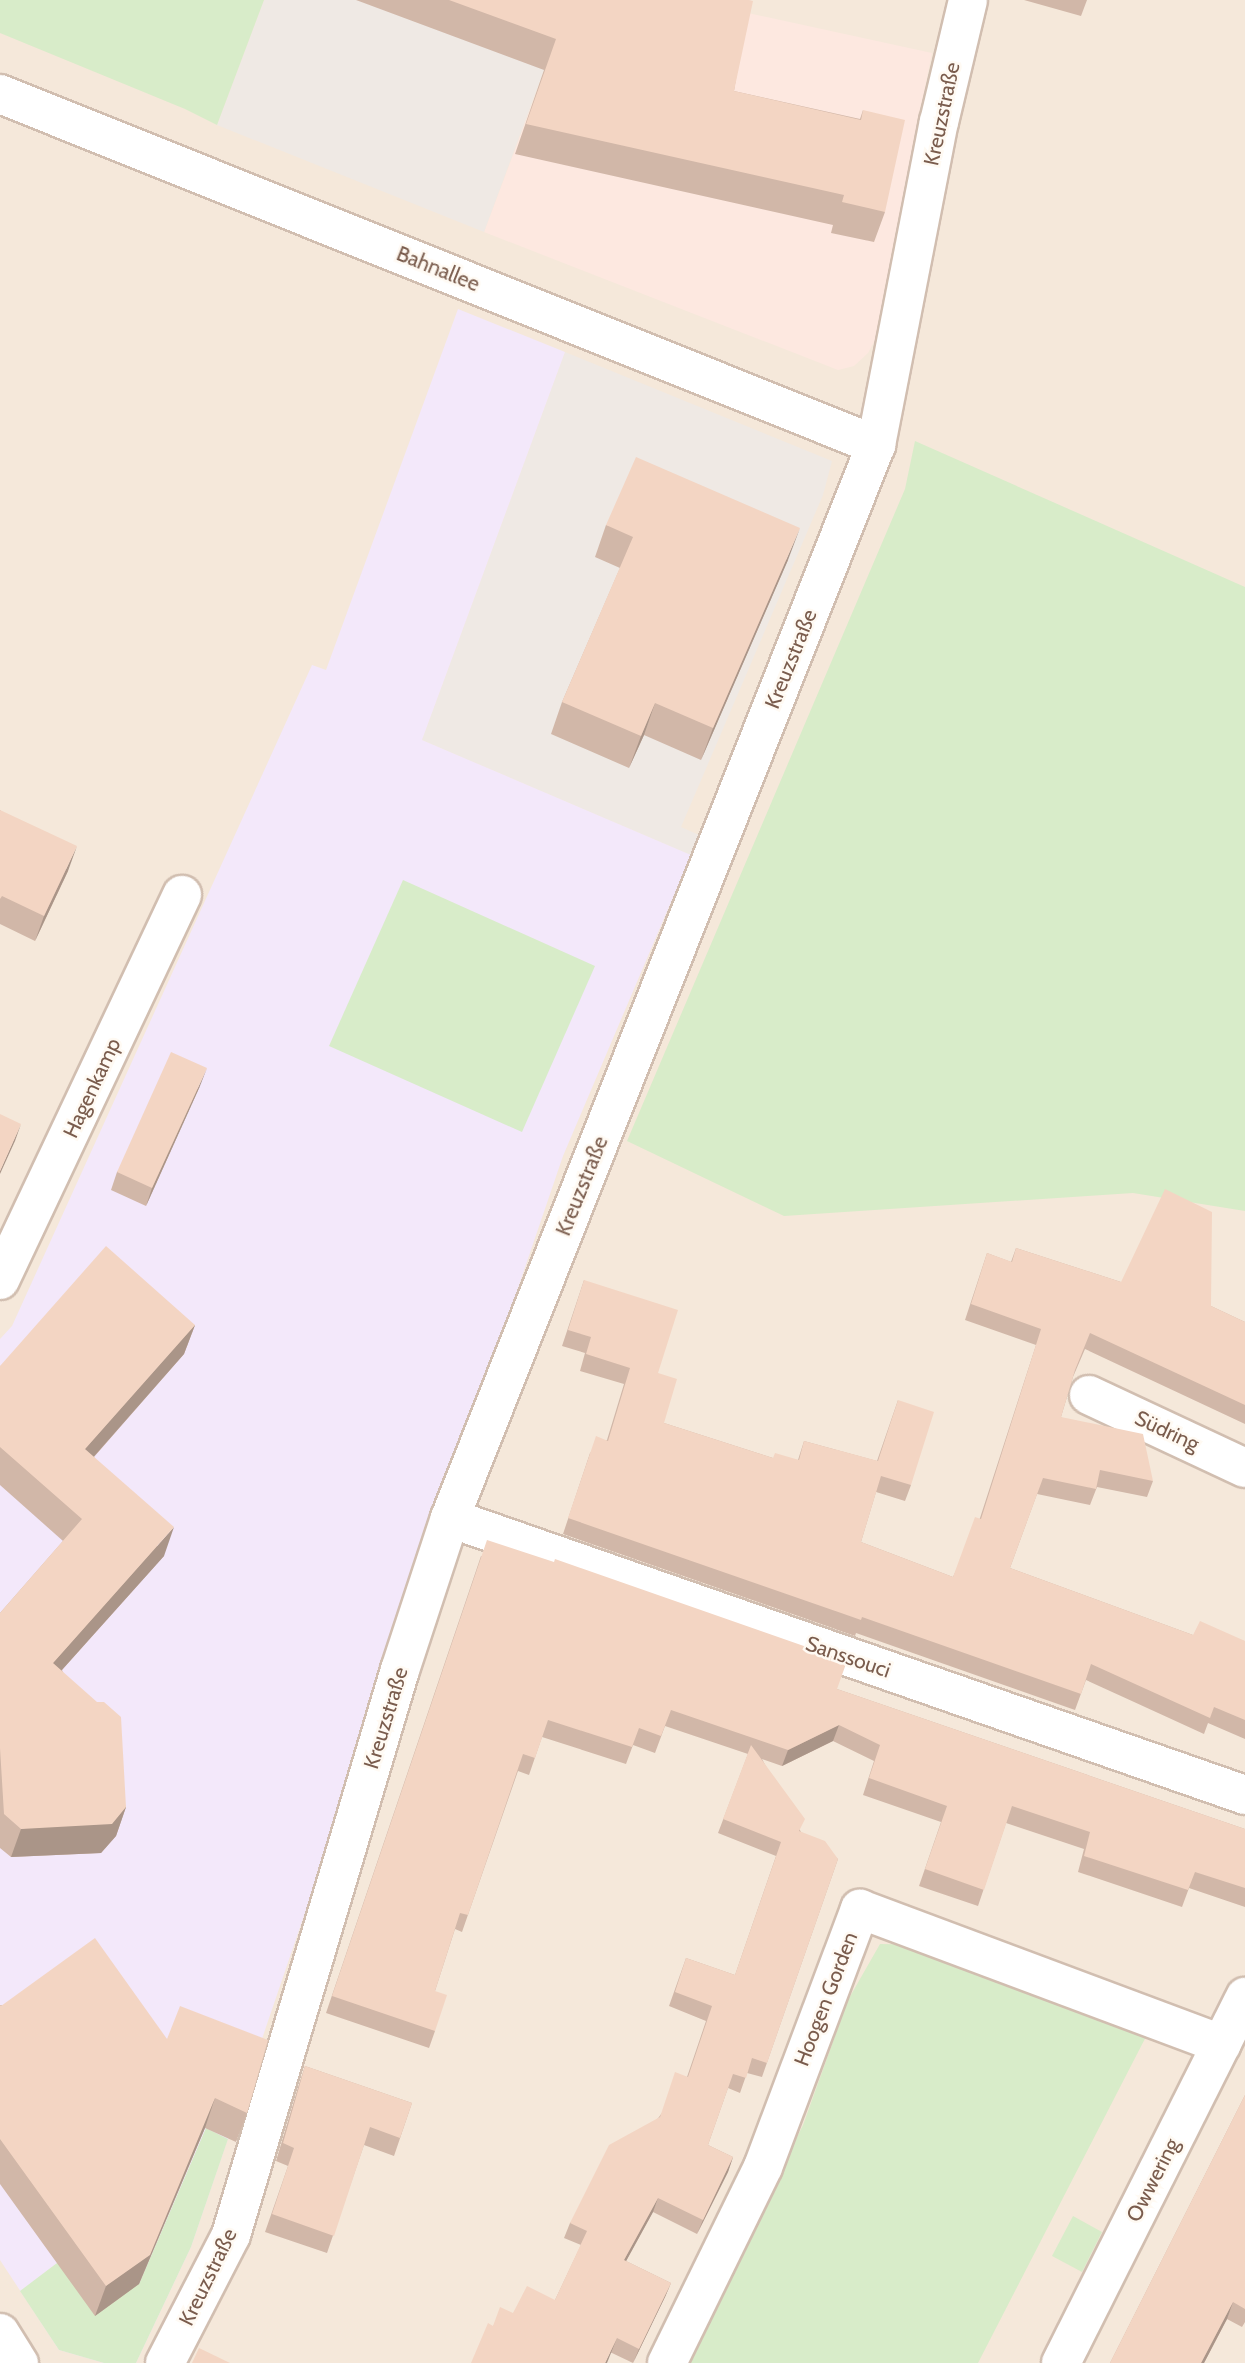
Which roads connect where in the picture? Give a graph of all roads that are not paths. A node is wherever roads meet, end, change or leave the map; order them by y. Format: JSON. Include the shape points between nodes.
{"nodes":[{"id":1,"x":968,"y":0,"type":"edge"},
{"id":2,"x":0,"y":94,"type":"edge"},
{"id":3,"x":876,"y":445,"type":"junction"},
{"id":4,"x":182,"y":895,"type":"dead end"},
{"id":5,"x":0,"y":1280,"type":"edge"},
{"id":6,"x":1089,"y":1395,"type":"dead end"},
{"id":7,"x":1245,"y":1468,"type":"edge"},
{"id":8,"x":450,"y":1518,"type":"junction"},
{"id":9,"x":1245,"y":1795,"type":"edge"},
{"id":10,"x":1245,"y":1997,"type":"edge"},
{"id":11,"x":1222,"y":2044,"type":"junction"},
{"id":12,"x":0,"y":2333,"type":"edge"},
{"id":13,"x":19,"y":2363,"type":"edge"},
{"id":14,"x":165,"y":2363,"type":"edge"},
{"id":15,"x":667,"y":2363,"type":"edge"},
{"id":16,"x":1061,"y":2363,"type":"edge"}],
"edges":[{"from":1,"to":3,"type":"street","name":"Kreuzstraße","via":[[939,122]]},
{"from":2,"to":3,"type":"street","name":"Bahnallee"},
{"from":3,"to":8,"type":"street","name":"Kreuzstraße"},
{"from":4,"to":5,"type":"street","name":"Hagenkamp"},
{"from":6,"to":7,"type":"street","name":"Südring"},
{"from":8,"to":9,"type":"street","name":"Sanssouci"},
{"from":8,"to":14,"type":"street","name":"Kreuzstraße","via":[[230,2235]]},
{"from":10,"to":11,"type":"street","name":"Owwering"},
{"from":11,"to":15,"type":"street","name":"Hoogen Gorden","via":[[860,1909],[763,2167]]},
{"from":11,"to":16,"type":"street","name":"Owwering"},
{"from":12,"to":13,"type":"street"}]}
